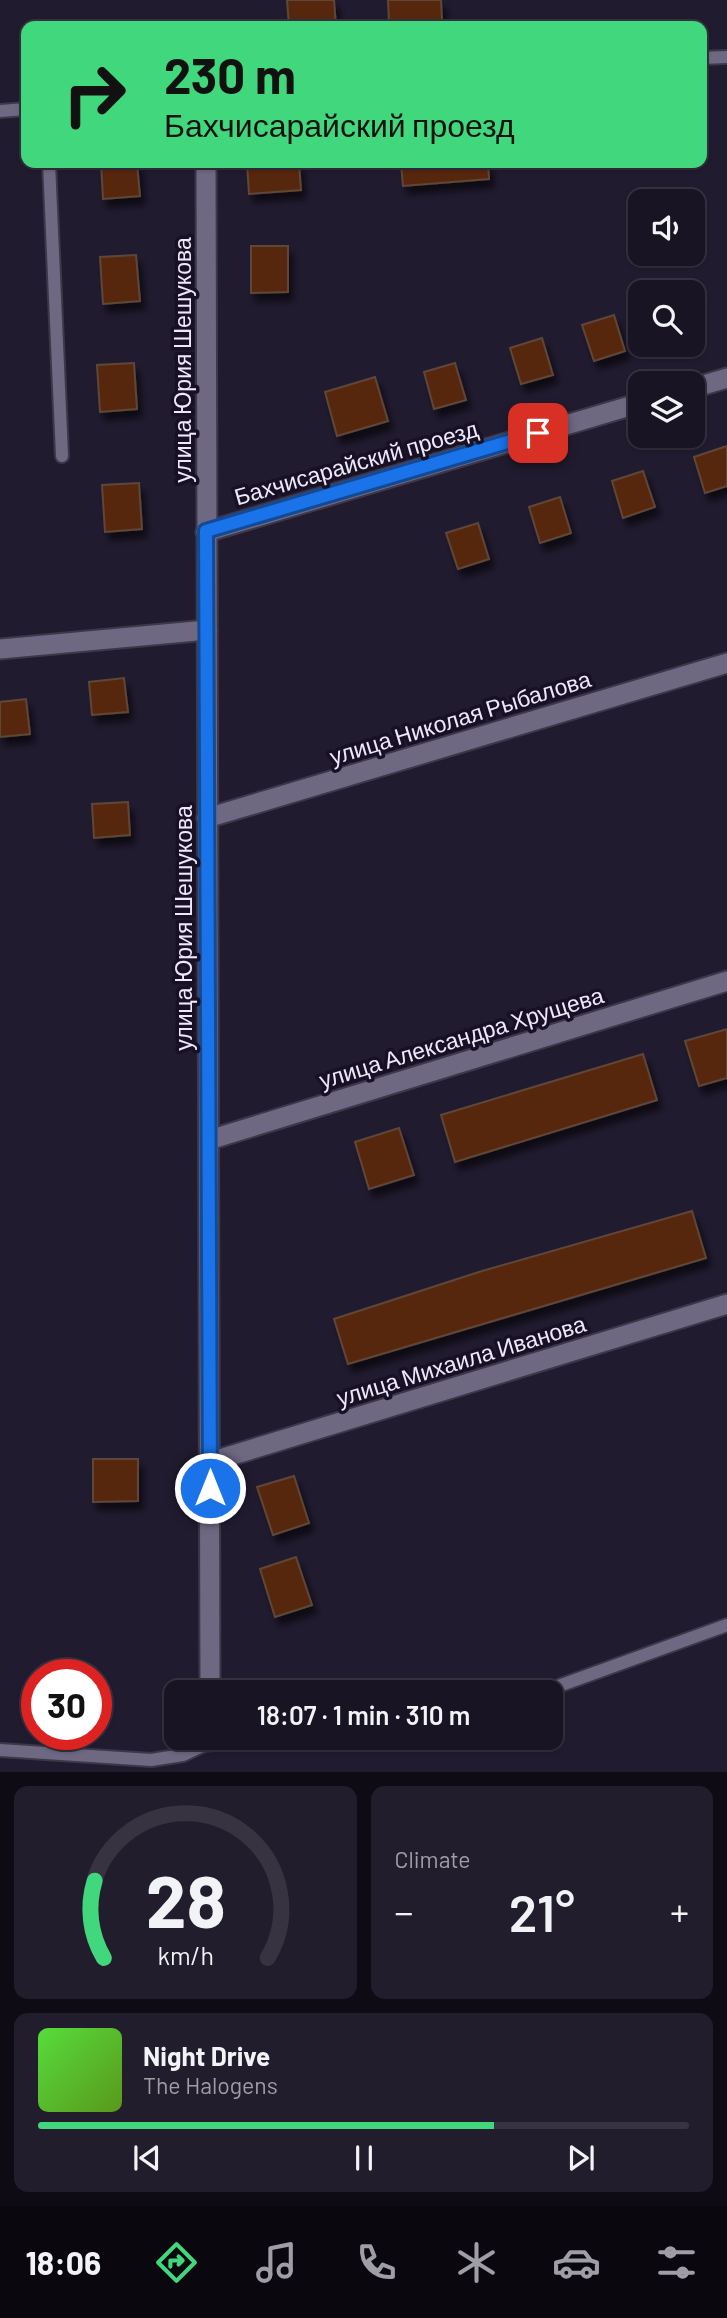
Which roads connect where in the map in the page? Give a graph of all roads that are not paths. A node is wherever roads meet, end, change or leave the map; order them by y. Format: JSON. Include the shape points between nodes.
{"nodes":[{"id":1,"x":727,"y":57,"type":"edge"},
{"id":2,"x":707,"y":58,"type":"edge"},
{"id":3,"x":21,"y":109,"type":"edge"},
{"id":4,"x":0,"y":111,"type":"edge"},
{"id":5,"x":49,"y":168,"type":"edge"},
{"id":6,"x":206,"y":168,"type":"edge"},
{"id":7,"x":727,"y":378,"type":"edge"},
{"id":8,"x":705,"y":384,"type":"edge"},
{"id":9,"x":628,"y":407,"type":"edge"},
{"id":10,"x":62,"y":456,"type":"dead end"},
{"id":11,"x":206,"y":531,"type":"junction"},
{"id":12,"x":206,"y":630,"type":"junction"},
{"id":13,"x":0,"y":649,"type":"edge"},
{"id":14,"x":727,"y":663,"type":"edge"},
{"id":15,"x":207,"y":818,"type":"junction"},
{"id":16,"x":727,"y":981,"type":"edge"},
{"id":17,"x":209,"y":1140,"type":"junction"},
{"id":18,"x":727,"y":1304,"type":"edge"},
{"id":19,"x":210,"y":1462,"type":"junction"},
{"id":20,"x":727,"y":1625,"type":"edge"},
{"id":21,"x":209,"y":1680,"type":"edge"},
{"id":22,"x":563,"y":1684,"type":"edge"},
{"id":23,"x":0,"y":1750,"type":"edge"},
{"id":24,"x":192,"y":1750,"type":"edge"},
{"id":25,"x":153,"y":1766,"type":"edge"}],
"edges":[{"from":1,"to":2,"type":"lane"},
{"from":3,"to":4,"type":"lane"},
{"from":5,"to":10,"type":"lane"},
{"from":6,"to":11,"type":"street","name":"улица Юрия Шешукова"},
{"from":7,"to":8,"type":"street"},
{"from":9,"to":11,"type":"street","name":"Бахчисарайский проезд"},
{"from":11,"to":12,"type":"street","name":"улица Юрия Шешукова"},
{"from":12,"to":13,"type":"street"},
{"from":12,"to":15,"type":"street","name":"улица Юрия Шешукова"},
{"from":14,"to":15,"type":"street","name":"улица Николая Рыбалова"},
{"from":15,"to":17,"type":"street","name":"улица Юрия Шешукова"},
{"from":16,"to":17,"type":"street","name":"улица Александра Хрущева"},
{"from":17,"to":19,"type":"street","name":"улица Юрия Шешукова"},
{"from":18,"to":19,"type":"street","name":"улица Михаила Иванова"},
{"from":19,"to":21,"type":"street","name":"улица Юрия Шешукова"},
{"from":20,"to":22,"type":"lane"},
{"from":23,"to":25,"type":"lane"},
{"from":24,"to":25,"type":"lane"}]}
